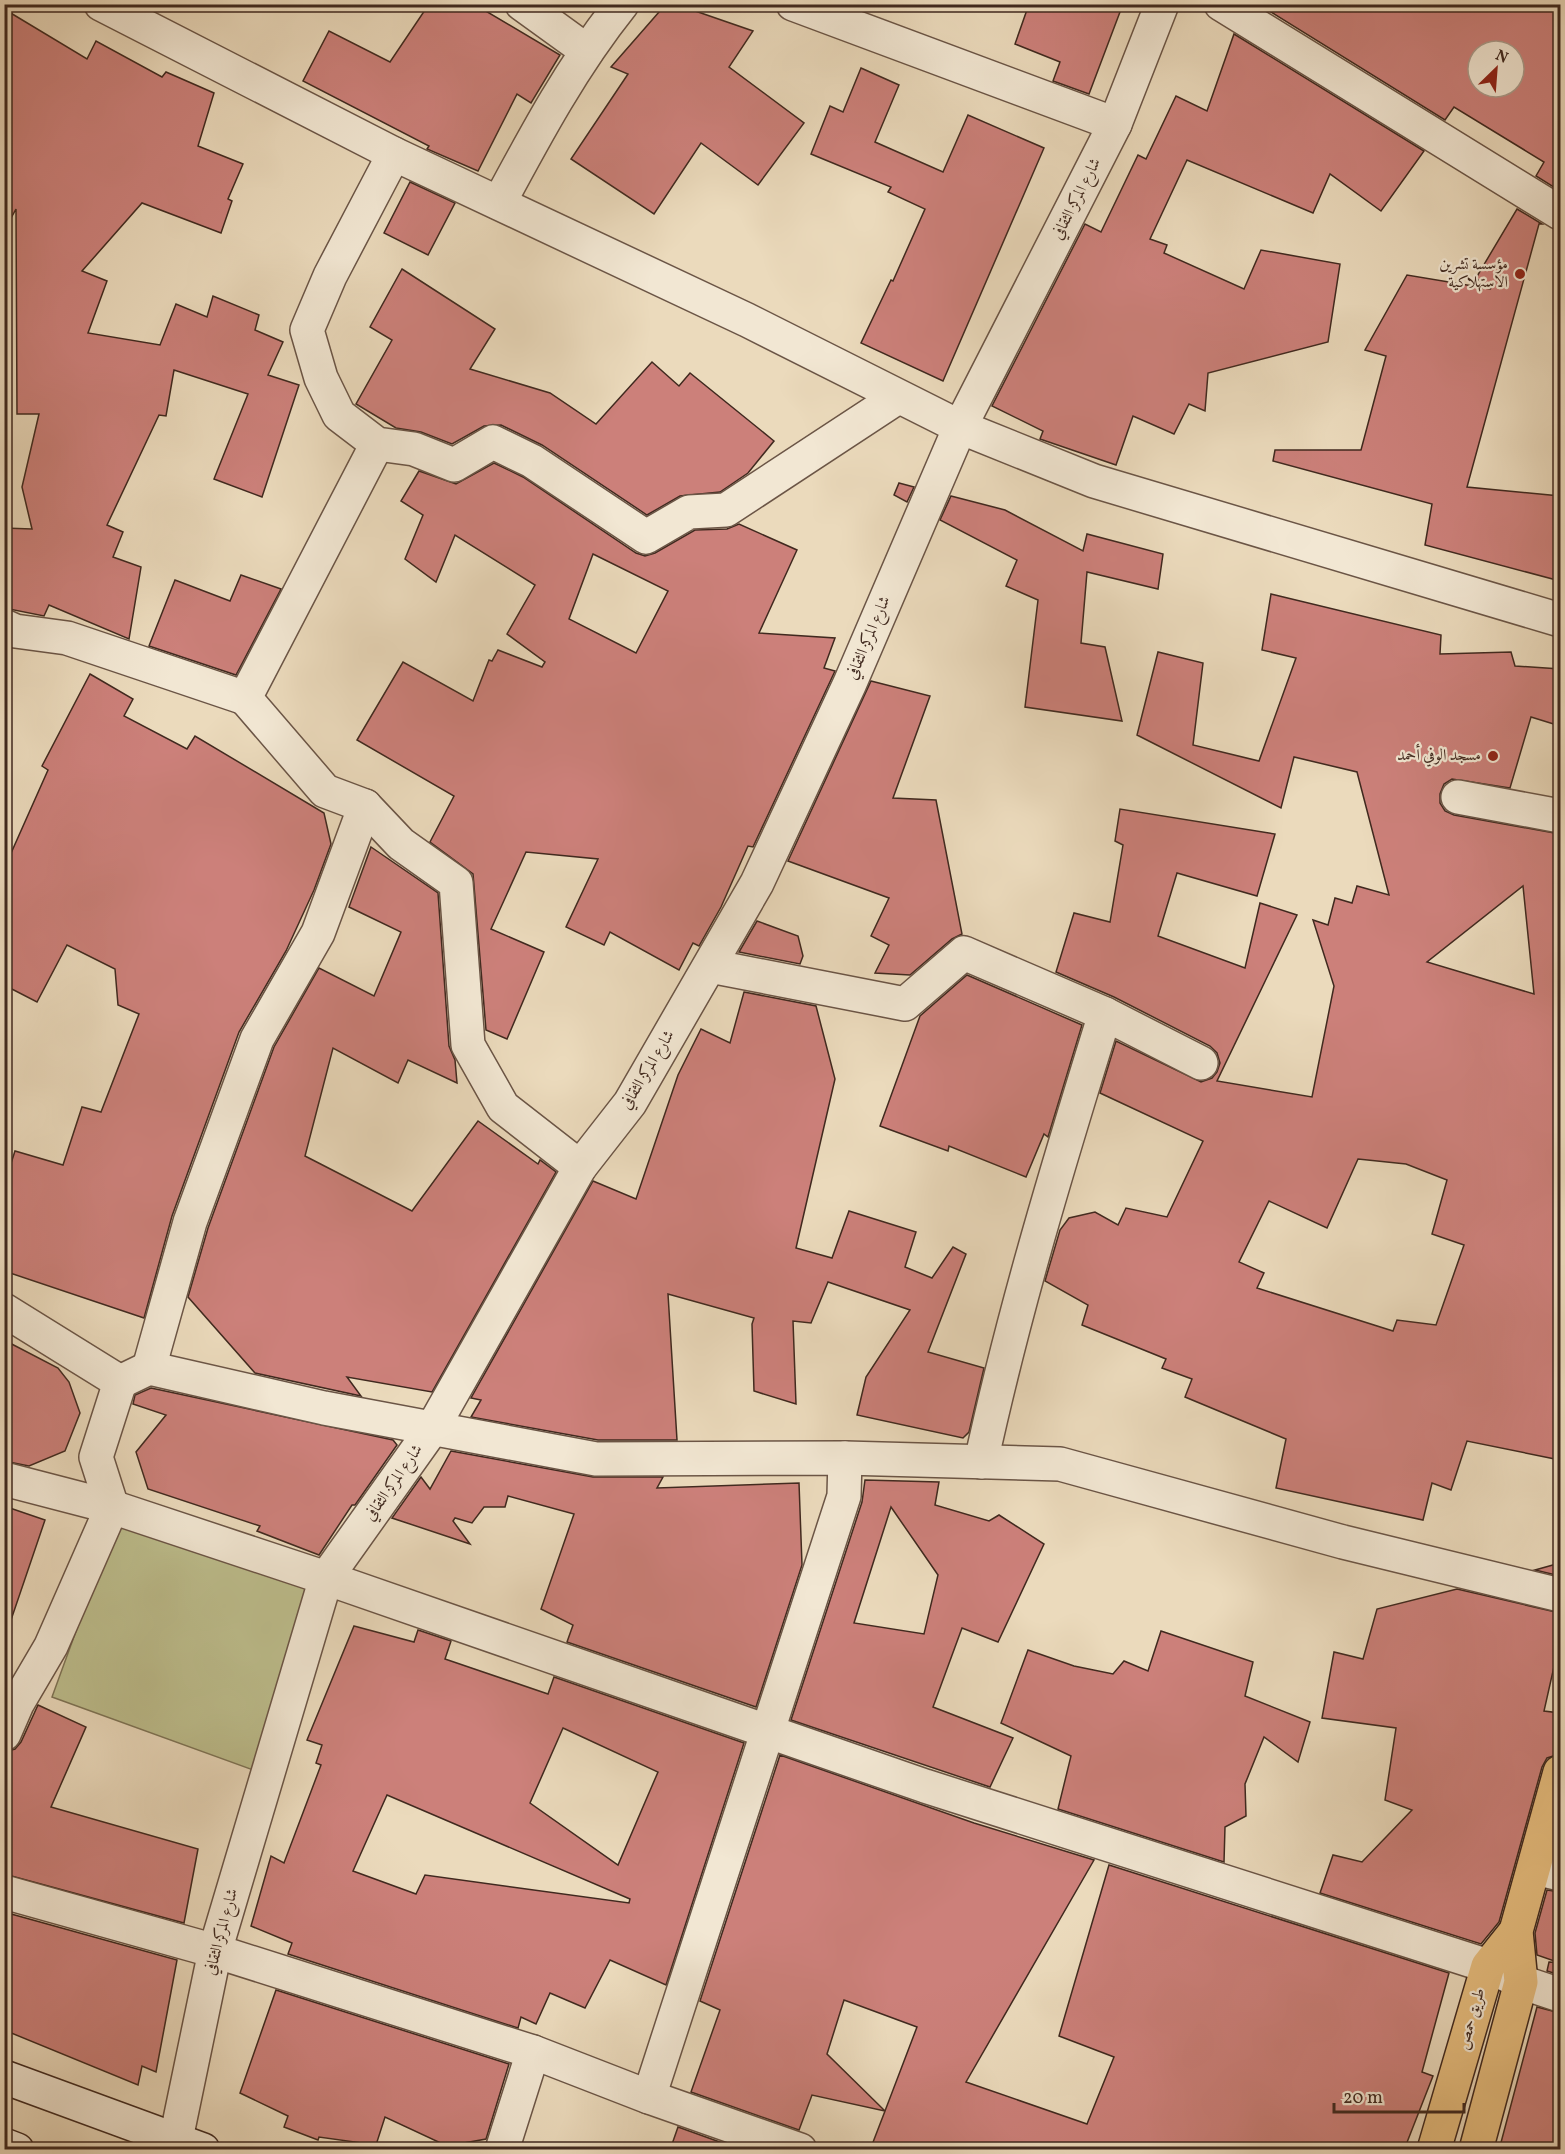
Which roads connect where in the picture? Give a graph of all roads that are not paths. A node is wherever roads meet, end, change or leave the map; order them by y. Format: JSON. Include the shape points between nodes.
{"nodes":[{"id":1,"x":101,"y":4,"type":"edge"},
{"id":2,"x":522,"y":4,"type":"edge"},
{"id":3,"x":622,"y":4,"type":"edge"},
{"id":4,"x":793,"y":4,"type":"edge"},
{"id":5,"x":1162,"y":4,"type":"edge"},
{"id":6,"x":1221,"y":4,"type":"edge"},
{"id":7,"x":587,"y":51,"type":"junction"},
{"id":8,"x":1116,"y":123,"type":"junction"},
{"id":9,"x":394,"y":154,"type":"junction"},
{"id":10,"x":499,"y":203,"type":"junction"},
{"id":11,"x":1560,"y":213,"type":"edge"},
{"id":12,"x":898,"y":397,"type":"junction"},
{"id":13,"x":960,"y":427,"type":"junction"},
{"id":14,"x":377,"y":444,"type":"junction"},
{"id":15,"x":1560,"y":620,"type":"edge"},
{"id":16,"x":4,"y":626,"type":"edge"},
{"id":17,"x":245,"y":698,"type":"junction"},
{"id":18,"x":1458,"y":797,"type":"dead end"},
{"id":19,"x":365,"y":806,"type":"junction"},
{"id":20,"x":1560,"y":816,"type":"edge"},
{"id":21,"x":710,"y":966,"type":"junction"},
{"id":22,"x":1105,"y":1014,"type":"junction"},
{"id":23,"x":1201,"y":1063,"type":"dead end"},
{"id":24,"x":580,"y":1167,"type":"junction"},
{"id":25,"x":4,"y":1310,"type":"edge"},
{"id":26,"x":149,"y":1368,"type":"junction"},
{"id":27,"x":120,"y":1382,"type":"junction"},
{"id":28,"x":432,"y":1429,"type":"junction"},
{"id":29,"x":845,"y":1458,"type":"junction"},
{"id":30,"x":981,"y":1462,"type":"junction"},
{"id":31,"x":4,"y":1479,"type":"edge"},
{"id":32,"x":112,"y":1507,"type":"junction"},
{"id":33,"x":327,"y":1578,"type":"junction"},
{"id":34,"x":1560,"y":1595,"type":"edge"},
{"id":35,"x":769,"y":1730,"type":"junction"},
{"id":36,"x":4,"y":1734,"type":"edge"},
{"id":37,"x":1560,"y":1772,"type":"edge"},
{"id":38,"x":1547,"y":1871,"type":"edge"},
{"id":39,"x":4,"y":1893,"type":"edge"},
{"id":40,"x":1516,"y":1931,"type":"junction"},
{"id":41,"x":215,"y":1952,"type":"junction"},
{"id":42,"x":1488,"y":1965,"type":"junction"},
{"id":43,"x":1521,"y":1982,"type":"junction"},
{"id":44,"x":1560,"y":1995,"type":"edge"},
{"id":45,"x":532,"y":2052,"type":"junction"},
{"id":46,"x":4,"y":2077,"type":"edge"},
{"id":47,"x":650,"y":2097,"type":"junction"},
{"id":48,"x":189,"y":2144,"type":"edge"},
{"id":49,"x":4,"y":2145,"type":"edge"},
{"id":50,"x":17,"y":2150,"type":"edge"},
{"id":51,"x":502,"y":2150,"type":"edge"},
{"id":52,"x":800,"y":2150,"type":"edge"},
{"id":53,"x":1434,"y":2150,"type":"edge"},
{"id":54,"x":1476,"y":2150,"type":"edge"}],
"edges":[{"from":1,"to":9,"type":"street"},
{"from":2,"to":7,"type":"street"},
{"from":3,"to":7,"type":"street"},
{"from":4,"to":8,"type":"street"},
{"from":5,"to":8,"type":"street","name":"شارع المركز الثقافي"},
{"from":6,"to":11,"type":"street"},
{"from":7,"to":10,"type":"street"},
{"from":8,"to":13,"type":"street","name":"شارع المركز الثقافي"},
{"from":9,"to":10,"type":"street"},
{"from":9,"to":14,"type":"street","via":[[330,276],[307,330],[321,378],[339,414]]},
{"from":10,"to":12,"type":"street"},
{"from":12,"to":13,"type":"street"},
{"from":12,"to":14,"type":"street","via":[[726,510],[689,512],[646,537],[532,461],[493,442],[454,465],[414,449]]},
{"from":13,"to":15,"type":"street","via":[[1094,482]]},
{"from":13,"to":21,"type":"street","name":"شارع المركز الثقافي","via":[[850,683],[762,872]]},
{"from":14,"to":17,"type":"street"},
{"from":16,"to":17,"type":"street","via":[[67,638]]},
{"from":17,"to":19,"type":"street","via":[[325,791]]},
{"from":18,"to":20,"type":"street"},
{"from":19,"to":24,"type":"street","via":[[401,844],[456,883],[468,1045],[502,1107]]},
{"from":19,"to":26,"type":"street","via":[[318,933],[257,1039],[190,1222]]},
{"from":21,"to":22,"type":"street","via":[[905,1004],[964,953]]},
{"from":21,"to":24,"type":"street","name":"شارع المركز الثقافي","via":[[630,1103]]},
{"from":22,"to":23,"type":"street"},
{"from":22,"to":30,"type":"street","via":[[1005,1351]]},
{"from":24,"to":28,"type":"street","name":"شارع المركز الثقافي"},
{"from":25,"to":27,"type":"street"},
{"from":26,"to":27,"type":"street"},
{"from":26,"to":28,"type":"street"},
{"from":27,"to":32,"type":"street","via":[[96,1457]]},
{"from":28,"to":29,"type":"street","via":[[596,1459]]},
{"from":28,"to":33,"type":"street","name":"شارع المركز الثقافي"},
{"from":29,"to":30,"type":"street"},
{"from":29,"to":35,"type":"street","via":[[844,1496]]},
{"from":30,"to":34,"type":"street","via":[[1060,1464],[1343,1542]]},
{"from":31,"to":32,"type":"street"},
{"from":32,"to":33,"type":"street"},
{"from":32,"to":36,"type":"street","via":[[51,1646]]},
{"from":33,"to":35,"type":"street"},
{"from":33,"to":41,"type":"street","name":"شارع المركز الثقافي"},
{"from":35,"to":42,"type":"street","via":[[925,1786]]},
{"from":35,"to":47,"type":"street"},
{"from":37,"to":38,"type":"main road","name":"طريق حمص"},
{"from":38,"to":40,"type":"main road","name":"طريق حمص"},
{"from":39,"to":41,"type":"street"},
{"from":40,"to":42,"type":"main road","name":"طريق حمص"},
{"from":40,"to":43,"type":"main road","name":"طريق حمص"},
{"from":41,"to":45,"type":"street"},
{"from":41,"to":48,"type":"street","name":"شارع المركز الثقافي"},
{"from":42,"to":43,"type":"street"},
{"from":42,"to":53,"type":"main road","name":"طريق حمص"},
{"from":43,"to":44,"type":"street"},
{"from":43,"to":54,"type":"main road","name":"طريق حمص"},
{"from":45,"to":47,"type":"street"},
{"from":45,"to":51,"type":"street"},
{"from":46,"to":48,"type":"street"},
{"from":47,"to":52,"type":"street"},
{"from":49,"to":50,"type":"street"}]}
